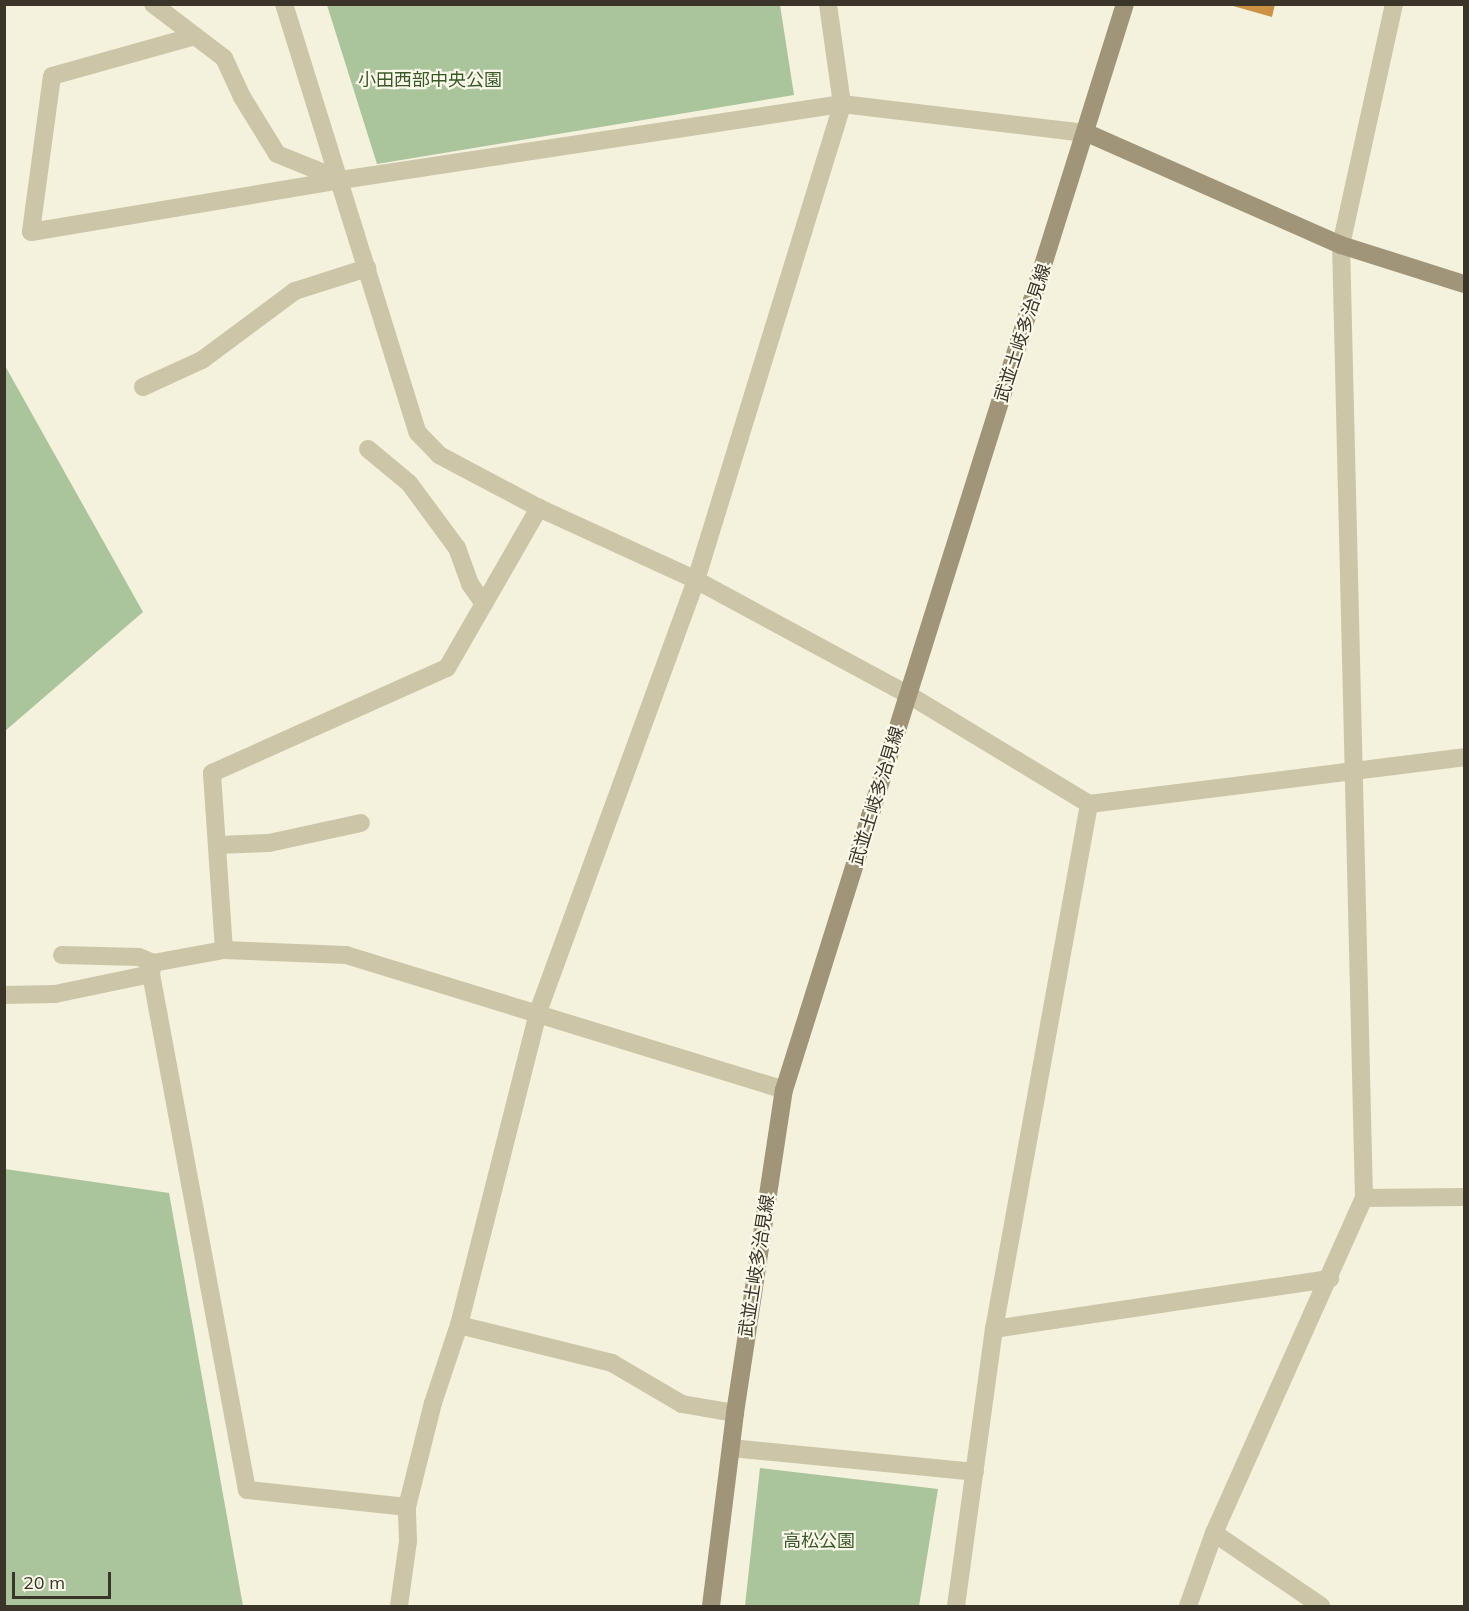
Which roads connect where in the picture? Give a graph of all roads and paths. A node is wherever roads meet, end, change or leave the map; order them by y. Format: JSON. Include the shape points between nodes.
{"nodes":[{"id":1,"x":153,"y":4,"type":"edge"},
{"id":2,"x":284,"y":4,"type":"edge"},
{"id":3,"x":828,"y":4,"type":"edge"},
{"id":4,"x":1125,"y":4,"type":"edge"},
{"id":5,"x":1394,"y":4,"type":"edge"},
{"id":6,"x":195,"y":36,"type":"junction"},
{"id":7,"x":842,"y":104,"type":"junction"},
{"id":8,"x":1087,"y":133,"type":"junction"},
{"id":9,"x":341,"y":180,"type":"junction"},
{"id":10,"x":1341,"y":245,"type":"junction"},
{"id":11,"x":367,"y":268,"type":"junction"},
{"id":12,"x":1464,"y":284,"type":"edge"},
{"id":13,"x":143,"y":387,"type":"dead end"},
{"id":14,"x":368,"y":449,"type":"dead end"},
{"id":15,"x":539,"y":508,"type":"junction"},
{"id":16,"x":696,"y":580,"type":"junction"},
{"id":17,"x":484,"y":604,"type":"junction"},
{"id":18,"x":909,"y":695,"type":"junction"},
{"id":19,"x":1464,"y":758,"type":"edge"},
{"id":20,"x":1354,"y":771,"type":"junction"},
{"id":21,"x":1089,"y":804,"type":"junction"},
{"id":22,"x":361,"y":823,"type":"dead end"},
{"id":23,"x":217,"y":845,"type":"junction"},
{"id":24,"x":224,"y":950,"type":"junction"},
{"id":25,"x":62,"y":955,"type":"dead end"},
{"id":26,"x":152,"y":968,"type":"junction"},
{"id":27,"x":4,"y":995,"type":"edge"},
{"id":28,"x":538,"y":1012,"type":"junction"},
{"id":29,"x":784,"y":1090,"type":"junction"},
{"id":30,"x":1464,"y":1197,"type":"edge"},
{"id":31,"x":1364,"y":1198,"type":"junction"},
{"id":32,"x":1330,"y":1279,"type":"junction"},
{"id":33,"x":459,"y":1325,"type":"junction"},
{"id":34,"x":994,"y":1329,"type":"junction"},
{"id":35,"x":735,"y":1413,"type":"junction"},
{"id":36,"x":731,"y":1448,"type":"junction"},
{"id":37,"x":975,"y":1472,"type":"junction"},
{"id":38,"x":407,"y":1507,"type":"junction"},
{"id":39,"x":1214,"y":1533,"type":"junction"},
{"id":40,"x":399,"y":1606,"type":"edge"},
{"id":41,"x":711,"y":1606,"type":"edge"},
{"id":42,"x":956,"y":1606,"type":"edge"},
{"id":43,"x":1188,"y":1606,"type":"edge"},
{"id":44,"x":1320,"y":1606,"type":"edge"}],
"edges":[{"from":1,"to":6,"type":"street"},
{"from":2,"to":9,"type":"street"},
{"from":3,"to":7,"type":"street"},
{"from":4,"to":8,"type":"main road","name":"武並土岐多治見線"},
{"from":5,"to":10,"type":"street"},
{"from":6,"to":9,"type":"street","via":[[224,58],[242,97],[277,154]]},
{"from":6,"to":9,"type":"street","via":[[52,76],[32,232]]},
{"from":7,"to":8,"type":"street"},
{"from":7,"to":9,"type":"street"},
{"from":7,"to":16,"type":"street"},
{"from":8,"to":10,"type":"main road"},
{"from":8,"to":18,"type":"main road","name":"武並土岐多治見線"},
{"from":9,"to":11,"type":"street"},
{"from":10,"to":12,"type":"main road"},
{"from":10,"to":20,"type":"street"},
{"from":11,"to":13,"type":"street","via":[[295,291],[202,360]]},
{"from":11,"to":15,"type":"street","via":[[418,433],[439,455]]},
{"from":14,"to":17,"type":"street","via":[[409,483],[457,548],[470,584]]},
{"from":15,"to":16,"type":"street"},
{"from":15,"to":17,"type":"street"},
{"from":16,"to":18,"type":"street"},
{"from":16,"to":28,"type":"street"},
{"from":17,"to":23,"type":"street","via":[[447,668],[212,773]]},
{"from":18,"to":21,"type":"street"},
{"from":18,"to":29,"type":"main road","name":"武並土岐多治見線"},
{"from":19,"to":20,"type":"street"},
{"from":20,"to":21,"type":"street"},
{"from":20,"to":31,"type":"street"},
{"from":21,"to":34,"type":"street"},
{"from":22,"to":23,"type":"street","via":[[269,843]]},
{"from":23,"to":24,"type":"street"},
{"from":24,"to":26,"type":"street"},
{"from":24,"to":28,"type":"street","via":[[346,955]]},
{"from":25,"to":26,"type":"street","via":[[139,957]]},
{"from":26,"to":27,"type":"street","via":[[55,994]]},
{"from":26,"to":38,"type":"street","via":[[247,1490]]},
{"from":28,"to":29,"type":"street"},
{"from":28,"to":33,"type":"street"},
{"from":29,"to":35,"type":"main road","name":"武並土岐多治見線"},
{"from":30,"to":31,"type":"street"},
{"from":31,"to":32,"type":"street"},
{"from":32,"to":34,"type":"street"},
{"from":32,"to":39,"type":"street"},
{"from":33,"to":35,"type":"street","via":[[612,1363],[682,1404]]},
{"from":33,"to":38,"type":"street","via":[[433,1403]]},
{"from":34,"to":37,"type":"street"},
{"from":35,"to":36,"type":"main road","name":"武並土岐多治見線"},
{"from":36,"to":37,"type":"street"},
{"from":36,"to":41,"type":"main road","name":"武並土岐多治見線"},
{"from":37,"to":42,"type":"street"},
{"from":38,"to":40,"type":"street","via":[[408,1541]]},
{"from":39,"to":43,"type":"street"},
{"from":39,"to":44,"type":"street"}]}
